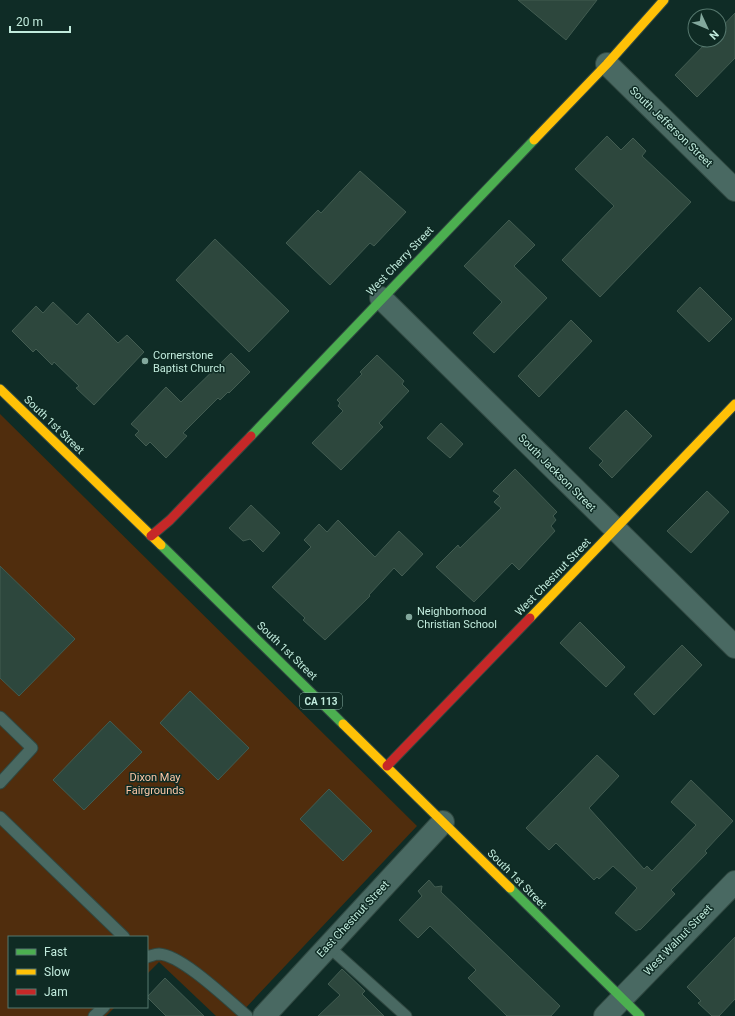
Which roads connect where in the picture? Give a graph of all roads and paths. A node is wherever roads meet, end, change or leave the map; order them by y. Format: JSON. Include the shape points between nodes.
{"nodes":[{"id":1,"x":664,"y":0,"type":"edge"},
{"id":2,"x":606,"y":64,"type":"junction"},
{"id":3,"x":735,"y":190,"type":"edge"},
{"id":4,"x":380,"y":298,"type":"junction"},
{"id":5,"x":0,"y":389,"type":"edge"},
{"id":6,"x":735,"y":404,"type":"edge"},
{"id":7,"x":614,"y":529,"type":"junction"},
{"id":8,"x":151,"y":536,"type":"junction"},
{"id":9,"x":735,"y":647,"type":"edge"},
{"id":10,"x":0,"y":717,"type":"edge"},
{"id":11,"x":387,"y":766,"type":"junction"},
{"id":12,"x":0,"y":783,"type":"edge"},
{"id":13,"x":0,"y":817,"type":"edge"},
{"id":14,"x":443,"y":822,"type":"junction"},
{"id":15,"x":735,"y":882,"type":"edge"},
{"id":16,"x":123,"y":936,"type":"edge"},
{"id":17,"x":328,"y":946,"type":"junction"},
{"id":18,"x":148,"y":956,"type":"edge"},
{"id":19,"x":622,"y":998,"type":"junction"},
{"id":20,"x":103,"y":1008,"type":"edge"},
{"id":21,"x":94,"y":1016,"type":"edge"},
{"id":22,"x":247,"y":1016,"type":"edge"},
{"id":23,"x":264,"y":1016,"type":"edge"},
{"id":24,"x":406,"y":1016,"type":"edge"},
{"id":25,"x":605,"y":1016,"type":"edge"},
{"id":26,"x":640,"y":1016,"type":"edge"}],
"edges":[{"from":1,"to":2,"type":"street","name":"West Cherry Street"},
{"from":2,"to":3,"type":"street","name":"South Jefferson Street"},
{"from":2,"to":4,"type":"street","name":"West Cherry Street"},
{"from":4,"to":7,"type":"street","name":"South Jackson Street"},
{"from":4,"to":8,"type":"street","name":"West Cherry Street","via":[[170,520]]},
{"from":5,"to":8,"type":"street","name":"South 1st Street","number":"CA 113"},
{"from":6,"to":7,"type":"street","name":"West Chestnut Street"},
{"from":7,"to":9,"type":"street","name":"South Jackson Street"},
{"from":7,"to":11,"type":"street","name":"West Chestnut Street"},
{"from":8,"to":11,"type":"street","name":"South 1st Street","number":"CA 113"},
{"from":10,"to":12,"type":"lane","via":[[32,748]]},
{"from":11,"to":14,"type":"street","name":"South 1st Street","number":"CA 113"},
{"from":13,"to":16,"type":"lane"},
{"from":14,"to":17,"type":"street","name":"East Chestnut Street"},
{"from":14,"to":19,"type":"street","name":"South 1st Street","number":"CA 113"},
{"from":15,"to":19,"type":"street","name":"West Walnut Street"},
{"from":17,"to":23,"type":"street","name":"East Chestnut Street"},
{"from":17,"to":24,"type":"lane"},
{"from":18,"to":22,"type":"lane","via":[[159,954],[173,958]]},
{"from":19,"to":25,"type":"street","name":"West Walnut Street"},
{"from":19,"to":26,"type":"street","name":"South 1st Street","number":"CA 113"},
{"from":20,"to":21,"type":"lane"}]}
